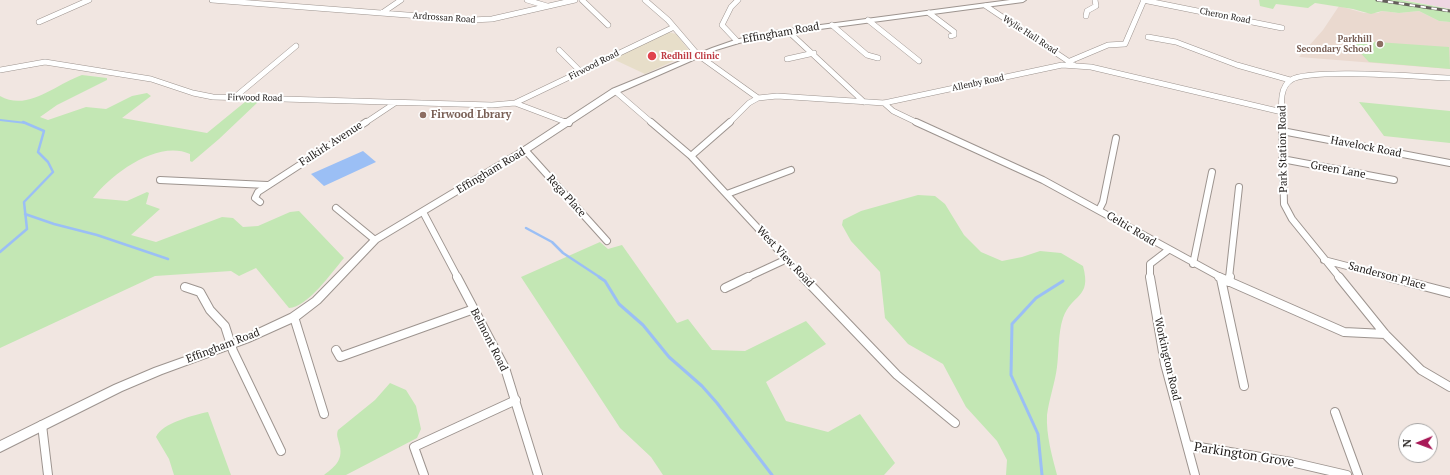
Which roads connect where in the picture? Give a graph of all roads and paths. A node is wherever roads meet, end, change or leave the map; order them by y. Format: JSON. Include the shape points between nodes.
{"nodes":[{"id":1,"x":89,"y":0,"type":"edge"},
{"id":2,"x":212,"y":0,"type":"edge"},
{"id":3,"x":401,"y":0,"type":"edge"},
{"id":4,"x":527,"y":0,"type":"edge"},
{"id":5,"x":575,"y":0,"type":"edge"},
{"id":6,"x":582,"y":0,"type":"edge"},
{"id":7,"x":645,"y":0,"type":"edge"},
{"id":8,"x":738,"y":0,"type":"edge"},
{"id":9,"x":1023,"y":0,"type":"edge"},
{"id":10,"x":1095,"y":0,"type":"edge"},
{"id":11,"x":1144,"y":0,"type":"edge"},
{"id":12,"x":549,"y":6,"type":"junction"},
{"id":13,"x":986,"y":6,"type":"junction"},
{"id":14,"x":382,"y":13,"type":"junction"},
{"id":15,"x":929,"y":13,"type":"junction"},
{"id":16,"x":1086,"y":16,"type":"dead end"},
{"id":17,"x":868,"y":20,"type":"junction"},
{"id":18,"x":39,"y":22,"type":"dead end"},
{"id":19,"x":608,"y":25,"type":"dead end"},
{"id":20,"x":832,"y":25,"type":"junction"},
{"id":21,"x":674,"y":27,"type":"junction"},
{"id":22,"x":1282,"y":28,"type":"dead end"},
{"id":23,"x":790,"y":33,"type":"dead end"},
{"id":24,"x":951,"y":36,"type":"dead end"},
{"id":25,"x":1148,"y":38,"type":"dead end"},
{"id":26,"x":737,"y":41,"type":"junction"},
{"id":27,"x":296,"y":46,"type":"dead end"},
{"id":28,"x":559,"y":50,"type":"dead end"},
{"id":29,"x":814,"y":53,"type":"junction"},
{"id":30,"x":698,"y":55,"type":"junction"},
{"id":31,"x":878,"y":58,"type":"dead end"},
{"id":32,"x":787,"y":59,"type":"dead end"},
{"id":33,"x":919,"y":61,"type":"dead end"},
{"id":34,"x":1072,"y":63,"type":"junction"},
{"id":35,"x":0,"y":70,"type":"edge"},
{"id":36,"x":581,"y":72,"type":"junction"},
{"id":37,"x":1450,"y":78,"type":"edge"},
{"id":38,"x":1290,"y":80,"type":"junction"},
{"id":39,"x":615,"y":91,"type":"junction"},
{"id":40,"x":235,"y":97,"type":"junction"},
{"id":41,"x":758,"y":98,"type":"junction"},
{"id":42,"x":864,"y":102,"type":"junction"},
{"id":43,"x":395,"y":103,"type":"junction"},
{"id":44,"x":515,"y":103,"type":"junction"},
{"id":45,"x":884,"y":103,"type":"junction"},
{"id":46,"x":1282,"y":112,"type":"junction"},
{"id":47,"x":569,"y":123,"type":"junction"},
{"id":48,"x":1282,"y":131,"type":"junction"},
{"id":49,"x":1116,"y":138,"type":"dead end"},
{"id":50,"x":525,"y":150,"type":"junction"},
{"id":51,"x":691,"y":156,"type":"junction"},
{"id":52,"x":1282,"y":159,"type":"junction"},
{"id":53,"x":1450,"y":163,"type":"edge"},
{"id":54,"x":791,"y":170,"type":"dead end"},
{"id":55,"x":1212,"y":172,"type":"dead end"},
{"id":56,"x":160,"y":180,"type":"dead end"},
{"id":57,"x":1394,"y":180,"type":"dead end"},
{"id":58,"x":268,"y":185,"type":"junction"},
{"id":59,"x":1239,"y":187,"type":"dead end"},
{"id":60,"x":727,"y":194,"type":"junction"},
{"id":61,"x":260,"y":202,"type":"dead end"},
{"id":62,"x":336,"y":208,"type":"dead end"},
{"id":63,"x":1099,"y":210,"type":"junction"},
{"id":64,"x":423,"y":212,"type":"junction"},
{"id":65,"x":375,"y":240,"type":"junction"},
{"id":66,"x":607,"y":241,"type":"dead end"},
{"id":67,"x":1168,"y":251,"type":"junction"},
{"id":68,"x":787,"y":259,"type":"junction"},
{"id":69,"x":1324,"y":260,"type":"junction"},
{"id":70,"x":1193,"y":264,"type":"junction"},
{"id":71,"x":1225,"y":280,"type":"junction"},
{"id":72,"x":185,"y":287,"type":"dead end"},
{"id":73,"x":725,"y":288,"type":"dead end"},
{"id":74,"x":1450,"y":293,"type":"edge"},
{"id":75,"x":474,"y":309,"type":"junction"},
{"id":76,"x":294,"y":317,"type":"junction"},
{"id":77,"x":1385,"y":334,"type":"junction"},
{"id":78,"x":231,"y":343,"type":"junction"},
{"id":79,"x":336,"y":350,"type":"dead end"},
{"id":80,"x":1244,"y":386,"type":"dead end"},
{"id":81,"x":1450,"y":387,"type":"edge"},
{"id":82,"x":516,"y":400,"type":"junction"},
{"id":83,"x":1335,"y":412,"type":"dead end"},
{"id":84,"x":324,"y":414,"type":"dead end"},
{"id":85,"x":955,"y":423,"type":"dead end"},
{"id":86,"x":42,"y":425,"type":"junction"},
{"id":87,"x":1188,"y":445,"type":"junction"},
{"id":88,"x":0,"y":447,"type":"edge"},
{"id":89,"x":281,"y":451,"type":"dead end"},
{"id":90,"x":535,"y":474,"type":"edge"},
{"id":91,"x":48,"y":475,"type":"edge"},
{"id":92,"x":424,"y":475,"type":"edge"},
{"id":93,"x":1195,"y":475,"type":"edge"},
{"id":94,"x":1347,"y":475,"type":"edge"},
{"id":95,"x":1358,"y":475,"type":"edge"}],
"edges":[{"from":1,"to":18,"type":"street"},
{"from":2,"to":14,"type":"street","name":"Ardrossan Road"},
{"from":3,"to":14,"type":"street"},
{"from":4,"to":12,"type":"street"},
{"from":5,"to":12,"type":"street","name":"Ardrossan Road"},
{"from":6,"to":19,"type":"street"},
{"from":7,"to":21,"type":"street"},
{"from":8,"to":26,"type":"street","via":[[731,7],[722,25]]},
{"from":9,"to":13,"type":"street","name":"Effingham Road"},
{"from":10,"to":16,"type":"street","via":[[1096,6],[1087,11]]},
{"from":11,"to":22,"type":"street","name":"Cheron Road"},
{"from":11,"to":34,"type":"street","via":[[1125,44],[1108,45]]},
{"from":12,"to":14,"type":"street","name":"Ardrossan Road","via":[[478,20]]},
{"from":13,"to":15,"type":"street","name":"Effingham Road"},
{"from":13,"to":34,"type":"street","name":"Wylie Hall Road"},
{"from":15,"to":17,"type":"street","name":"Effingham Road"},
{"from":15,"to":24,"type":"street","via":[[954,32]]},
{"from":17,"to":20,"type":"street","name":"Effingham Road"},
{"from":17,"to":33,"type":"street"},
{"from":20,"to":26,"type":"street","name":"Effingham Road"},
{"from":20,"to":31,"type":"street","via":[[867,55]]},
{"from":21,"to":30,"type":"street"},
{"from":21,"to":36,"type":"street","name":"Firwood Road"},
{"from":23,"to":29,"type":"street"},
{"from":25,"to":38,"type":"street","via":[[1176,42],[1238,65]]},
{"from":26,"to":30,"type":"street","name":"Effingham Road"},
{"from":27,"to":40,"type":"street"},
{"from":28,"to":36,"type":"street"},
{"from":29,"to":32,"type":"street"},
{"from":29,"to":42,"type":"street"},
{"from":30,"to":39,"type":"street","name":"Effingham Road"},
{"from":30,"to":41,"type":"street"},
{"from":34,"to":45,"type":"street","name":"Allenby Road"},
{"from":34,"to":46,"type":"street","name":"Allenby Road"},
{"from":35,"to":40,"type":"street","name":"Firwood Road","via":[[45,62],[151,79],[205,96]]},
{"from":36,"to":44,"type":"street","name":"Firwood Road"},
{"from":37,"to":38,"type":"street","via":[[1328,74],[1300,76]]},
{"from":38,"to":46,"type":"street","name":"Park Station Road","via":[[1282,92]]},
{"from":39,"to":47,"type":"street","name":"Effingham Road"},
{"from":39,"to":51,"type":"street","name":"West View Road"},
{"from":40,"to":43,"type":"street","name":"Firwood Road"},
{"from":41,"to":42,"type":"street","name":"Allenby Road","via":[[777,96]]},
{"from":41,"to":51,"type":"street","via":[[749,103],[716,136]]},
{"from":42,"to":45,"type":"street","name":"Allenby Road"},
{"from":43,"to":44,"type":"street","name":"Firwood Road","via":[[479,106]]},
{"from":43,"to":58,"type":"street","name":"Falkirk Avenue"},
{"from":44,"to":47,"type":"street","name":"Firwood Road"},
{"from":45,"to":63,"type":"street","name":"Celtic Road","via":[[893,111],[1014,165]]},
{"from":46,"to":48,"type":"street","name":"Park Station Road"},
{"from":47,"to":50,"type":"street","name":"Effingham Road"},
{"from":48,"to":52,"type":"street","name":"Park Station Road"},
{"from":48,"to":53,"type":"street","name":"Havelock Road"},
{"from":49,"to":63,"type":"street","via":[[1103,202]]},
{"from":50,"to":64,"type":"street","name":"Effingham Road"},
{"from":50,"to":66,"type":"street","name":"Rega Place"},
{"from":51,"to":60,"type":"street","name":"West View Road"},
{"from":52,"to":57,"type":"street","name":"Green Lane"},
{"from":52,"to":69,"type":"street","name":"Park Station Road","via":[[1285,208]]},
{"from":54,"to":60,"type":"street"},
{"from":55,"to":70,"type":"street"},
{"from":56,"to":58,"type":"street"},
{"from":58,"to":61,"type":"street","name":"Falkirk Avenue","via":[[255,196]]},
{"from":59,"to":71,"type":"street"},
{"from":60,"to":68,"type":"street","name":"West View Road"},
{"from":62,"to":65,"type":"street"},
{"from":63,"to":67,"type":"street","name":"Celtic Road"},
{"from":64,"to":65,"type":"street","name":"Effingham Road"},
{"from":64,"to":75,"type":"street","name":"Belmont Road"},
{"from":65,"to":76,"type":"street","name":"Effingham Road"},
{"from":67,"to":70,"type":"street","name":"Celtic Road"},
{"from":67,"to":87,"type":"street","name":"Workington Road","via":[[1150,264],[1149,274],[1165,364]]},
{"from":68,"to":73,"type":"street"},
{"from":68,"to":85,"type":"street","name":"West View Road","via":[[879,357]]},
{"from":69,"to":74,"type":"street","name":"Sanderson Place"},
{"from":69,"to":77,"type":"street","name":"Park Station Road"},
{"from":70,"to":71,"type":"street","name":"Celtic Road"},
{"from":71,"to":77,"type":"street","name":"Celtic Road","via":[[1344,332]]},
{"from":71,"to":80,"type":"street"},
{"from":72,"to":78,"type":"street","via":[[200,292],[210,310],[225,326]]},
{"from":75,"to":79,"type":"street","via":[[340,357]]},
{"from":75,"to":82,"type":"street","name":"Belmont Road","via":[[504,368]]},
{"from":76,"to":78,"type":"street","name":"Effingham Road"},
{"from":76,"to":84,"type":"street"},
{"from":77,"to":81,"type":"street","name":"Park Station Road","via":[[1421,370]]},
{"from":78,"to":86,"type":"street","name":"Effingham Road","via":[[121,386]]},
{"from":78,"to":89,"type":"street"},
{"from":82,"to":90,"type":"street","name":"Belmont Road"},
{"from":82,"to":92,"type":"street","via":[[414,447]]},
{"from":83,"to":95,"type":"street"},
{"from":86,"to":88,"type":"street","name":"Effingham Road"},
{"from":86,"to":91,"type":"street"},
{"from":87,"to":93,"type":"street","name":"Workington Road"},
{"from":87,"to":94,"type":"street","name":"Parkington Grove","via":[[1292,462]]}]}
